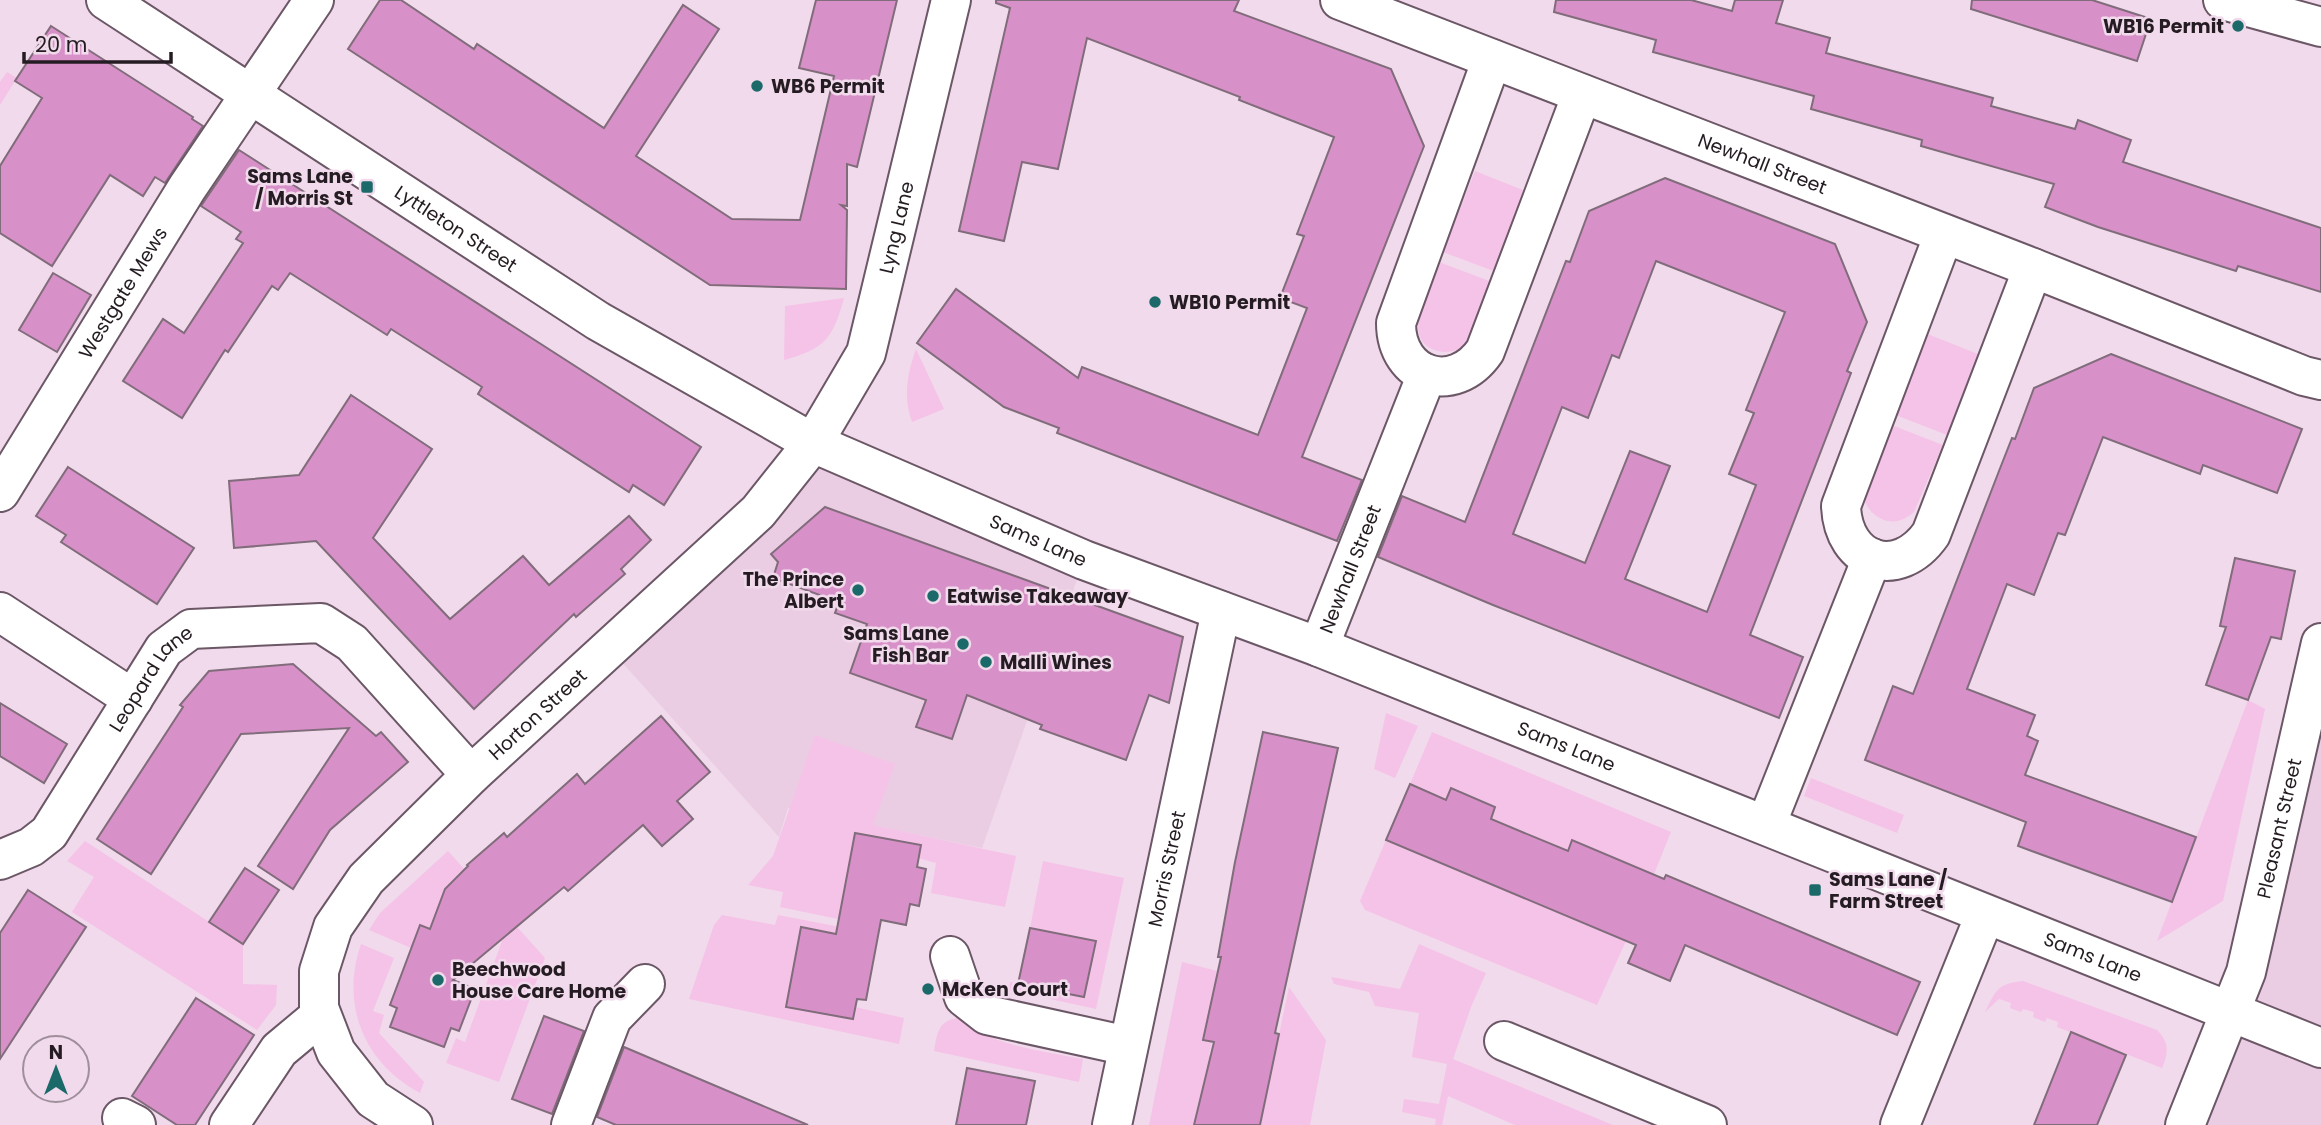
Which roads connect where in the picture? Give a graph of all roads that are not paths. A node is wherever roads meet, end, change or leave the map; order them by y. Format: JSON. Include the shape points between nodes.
{"nodes":[{"id":1,"x":106,"y":0,"type":"edge"},
{"id":2,"x":314,"y":0,"type":"edge"},
{"id":3,"x":951,"y":0,"type":"edge"},
{"id":4,"x":1340,"y":0,"type":"edge"},
{"id":5,"x":2222,"y":0,"type":"edge"},
{"id":6,"x":2321,"y":27,"type":"edge"},
{"id":7,"x":1492,"y":59,"type":"junction"},
{"id":8,"x":1582,"y":94,"type":"junction"},
{"id":9,"x":250,"y":96,"type":"junction"},
{"id":10,"x":1944,"y":234,"type":"junction"},
{"id":11,"x":2033,"y":268,"type":"junction"},
{"id":12,"x":1427,"y":374,"type":"junction"},
{"id":13,"x":2321,"y":380,"type":"edge"},
{"id":14,"x":813,"y":443,"type":"junction"},
{"id":15,"x":0,"y":492,"type":"edge"},
{"id":16,"x":1872,"y":558,"type":"junction"},
{"id":17,"x":1221,"y":611,"type":"junction"},
{"id":18,"x":0,"y":612,"type":"edge"},
{"id":19,"x":2321,"y":643,"type":"edge"},
{"id":20,"x":1319,"y":647,"type":"junction"},
{"id":21,"x":133,"y":699,"type":"junction"},
{"id":22,"x":471,"y":775,"type":"junction"},
{"id":23,"x":1766,"y":825,"type":"junction"},
{"id":24,"x":0,"y":860,"type":"edge"},
{"id":25,"x":1985,"y":915,"type":"junction"},
{"id":26,"x":950,"y":956,"type":"dead end"},
{"id":27,"x":645,"y":984,"type":"dead end"},
{"id":28,"x":2231,"y":1013,"type":"junction"},
{"id":29,"x":321,"y":1015,"type":"junction"},
{"id":30,"x":1504,"y":1041,"type":"dead end"},
{"id":31,"x":1128,"y":1046,"type":"junction"},
{"id":32,"x":2321,"y":1048,"type":"edge"},
{"id":33,"x":229,"y":1125,"type":"edge"},
{"id":34,"x":414,"y":1125,"type":"edge"},
{"id":35,"x":570,"y":1125,"type":"edge"},
{"id":36,"x":1112,"y":1125,"type":"edge"},
{"id":37,"x":1707,"y":1125,"type":"edge"},
{"id":38,"x":1900,"y":1125,"type":"edge"},
{"id":39,"x":2185,"y":1125,"type":"edge"}],
"edges":[{"from":1,"to":9,"type":"street","name":"Lyttleton Street"},
{"from":2,"to":9,"type":"street","name":"Westgate Mews"},
{"from":3,"to":14,"type":"street","name":"Lyng Lane","via":[[866,353]]},
{"from":4,"to":7,"type":"street","name":"Newhall Street"},
{"from":5,"to":6,"type":"street"},
{"from":7,"to":8,"type":"street","name":"Newhall Street"},
{"from":7,"to":12,"type":"street","via":[[1396,323],[1401,352]]},
{"from":8,"to":10,"type":"street","name":"Newhall Street"},
{"from":8,"to":12,"type":"street","via":[[1485,351],[1477,363],[1452,377]]},
{"from":9,"to":14,"type":"street","name":"Lyttleton Street","via":[[598,321]]},
{"from":9,"to":15,"type":"street","name":"Westgate Mews","via":[[187,188]]},
{"from":10,"to":11,"type":"street","name":"Newhall Street"},
{"from":10,"to":16,"type":"street","via":[[1841,506],[1846,536]]},
{"from":11,"to":13,"type":"street","name":"Newhall Street"},
{"from":11,"to":16,"type":"street","via":[[1931,534],[1912,555],[1898,560]]},
{"from":12,"to":20,"type":"street","name":"Newhall Street"},
{"from":14,"to":17,"type":"street","name":"Sams Lane","via":[[1084,560]]},
{"from":14,"to":22,"type":"street","name":"Horton Street","via":[[758,512]]},
{"from":16,"to":23,"type":"street"},
{"from":17,"to":20,"type":"street","name":"Sams Lane"},
{"from":17,"to":31,"type":"street","name":"Morris Street"},
{"from":18,"to":21,"type":"street"},
{"from":19,"to":28,"type":"street","name":"Pleasant Street","via":[[2259,921]]},
{"from":20,"to":23,"type":"street","name":"Sams Lane"},
{"from":21,"to":22,"type":"street","name":"Leopard Lane","via":[[164,649],[191,629],[321,623],[352,643]]},
{"from":21,"to":24,"type":"street","name":"Leopard Lane","via":[[49,834]]},
{"from":22,"to":29,"type":"street","name":"Horton Street","via":[[366,880],[333,927],[319,971]]},
{"from":23,"to":25,"type":"street","name":"Sams Lane"},
{"from":25,"to":28,"type":"street","name":"Sams Lane"},
{"from":25,"to":38,"type":"street"},
{"from":26,"to":31,"type":"street","via":[[964,997],[988,1015]]},
{"from":27,"to":35,"type":"street","via":[[612,1018]]},
{"from":28,"to":32,"type":"street","name":"Sams Lane"},
{"from":28,"to":39,"type":"street","name":"Pleasant Street"},
{"from":29,"to":33,"type":"street","via":[[279,1050]]},
{"from":29,"to":34,"type":"street","name":"Horton Street","via":[[336,1052],[373,1099]]},
{"from":30,"to":37,"type":"street"},
{"from":31,"to":36,"type":"street","name":"Morris Street"}]}
